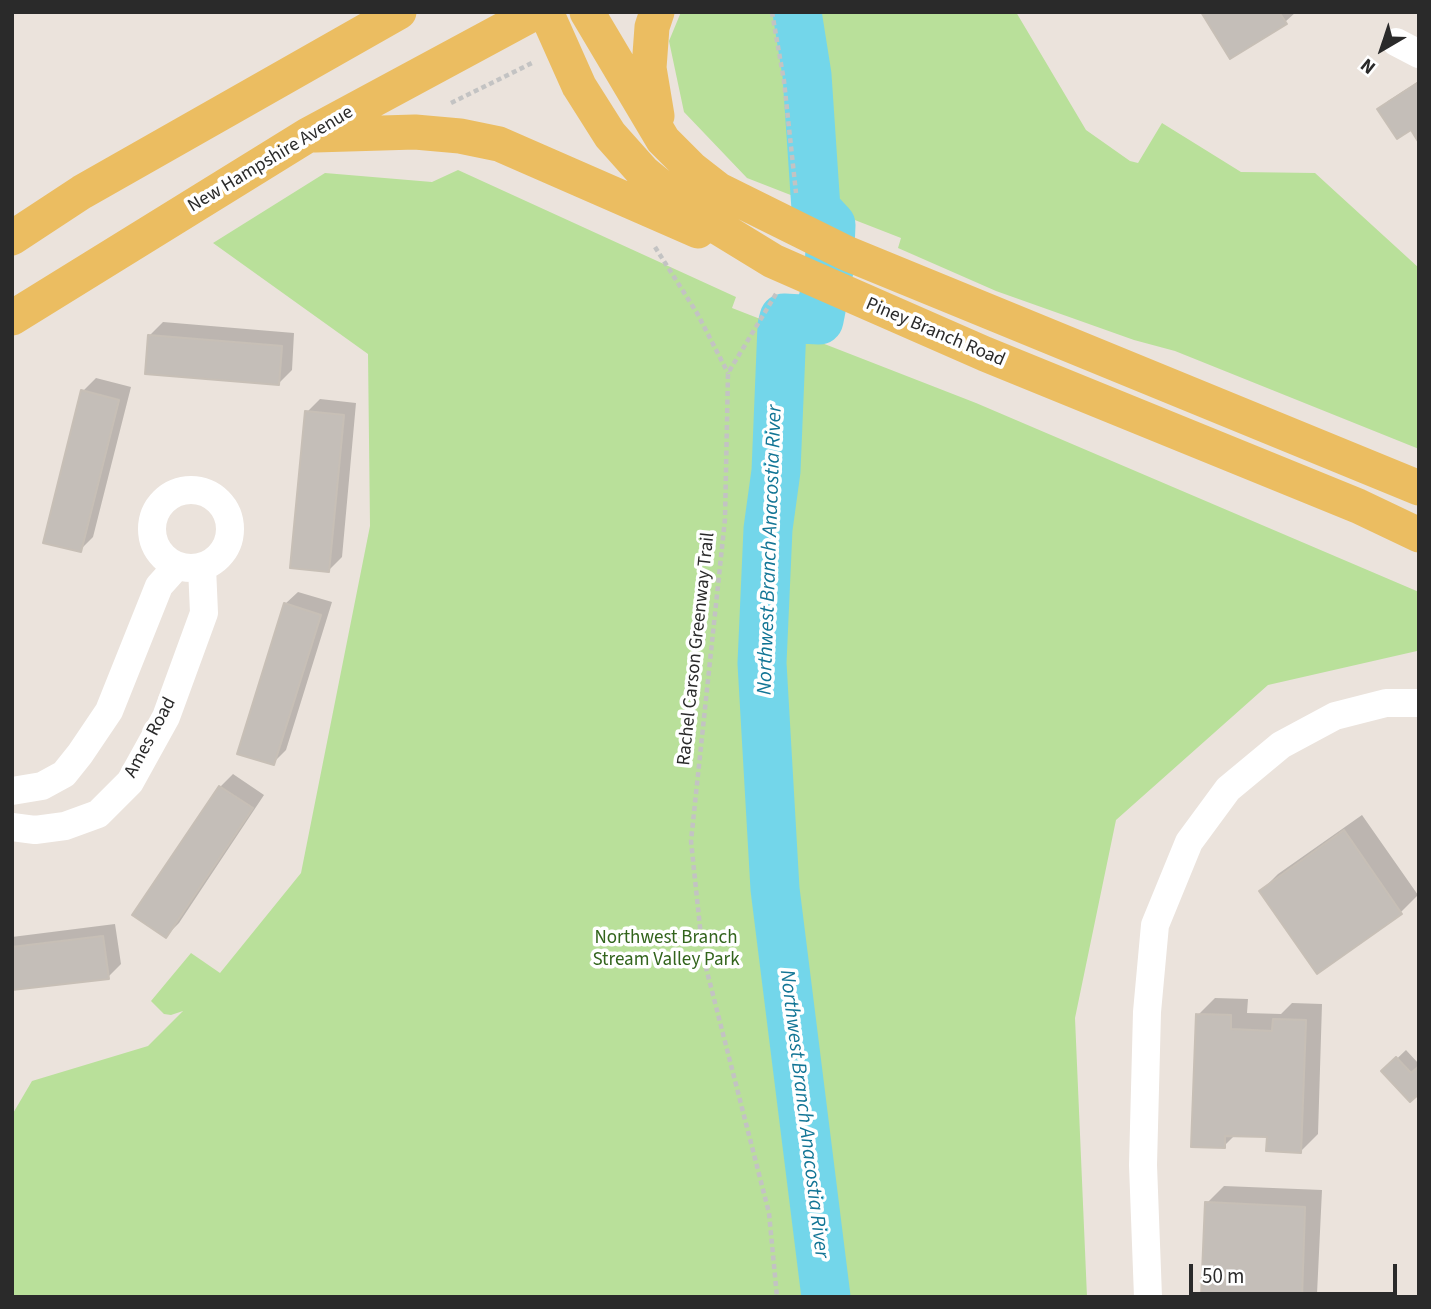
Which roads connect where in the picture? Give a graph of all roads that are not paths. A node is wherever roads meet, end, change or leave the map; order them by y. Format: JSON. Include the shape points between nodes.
{"nodes":[{"id":1,"x":399,"y":12,"type":"edge"},
{"id":2,"x":536,"y":12,"type":"edge"},
{"id":3,"x":546,"y":12,"type":"edge"},
{"id":4,"x":587,"y":12,"type":"edge"},
{"id":5,"x":657,"y":12,"type":"edge"},
{"id":6,"x":308,"y":135,"type":"junction"},
{"id":7,"x":663,"y":140,"type":"junction"},
{"id":8,"x":12,"y":238,"type":"edge"},
{"id":9,"x":775,"y":277,"type":"junction"},
{"id":10,"x":12,"y":318,"type":"edge"},
{"id":11,"x":1419,"y":488,"type":"edge"},
{"id":12,"x":1419,"y":535,"type":"edge"},
{"id":13,"x":1419,"y":703,"type":"edge"},
{"id":14,"x":12,"y":791,"type":"edge"},
{"id":15,"x":12,"y":827,"type":"edge"},
{"id":16,"x":1148,"y":1297,"type":"edge"}],
"edges":[{"from":1,"to":8,"type":"main road","via":[[82,192]]},
{"from":2,"to":6,"type":"main road","name":"New Hampshire Avenue"},
{"from":3,"to":9,"type":"main road","name":"Piney Branch Road","via":[[579,86],[610,135],[643,172]]},
{"from":4,"to":7,"type":"main road","name":"Piney Branch Road"},
{"from":5,"to":7,"type":"main road","via":[[649,68]]},
{"from":6,"to":9,"type":"main road","via":[[415,132],[499,144],[678,224]]},
{"from":6,"to":10,"type":"main road","name":"New Hampshire Avenue"},
{"from":7,"to":11,"type":"main road","name":"Piney Branch Road","via":[[719,190],[788,211],[846,253]]},
{"from":9,"to":12,"type":"main road","name":"Piney Branch Road","via":[[842,292]]},
{"from":13,"to":16,"type":"street","via":[[1385,703],[1335,716],[1281,745],[1228,789],[1189,842],[1155,925],[1147,1012],[1143,1165]]},
{"from":14,"to":15,"type":"street","name":"Ames Road","via":[[43,786],[64,774],[80,754],[108,711],[159,586],[190,566],[204,613],[166,717],[130,782],[98,814],[65,826]]}]}
